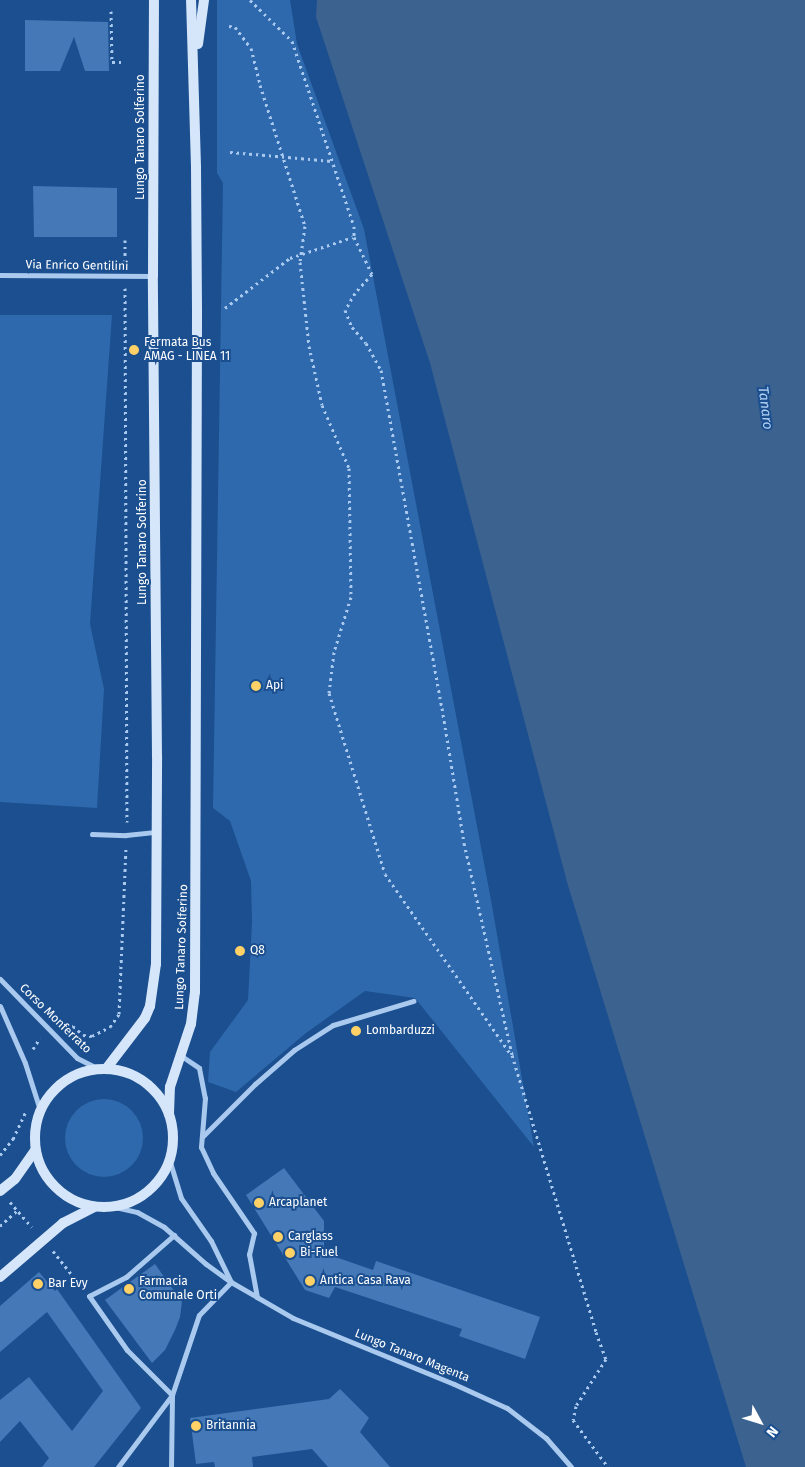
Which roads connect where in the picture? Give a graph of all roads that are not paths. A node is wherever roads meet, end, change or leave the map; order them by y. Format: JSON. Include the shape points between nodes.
{"nodes":[{"id":1,"x":154,"y":0,"type":"edge"},
{"id":2,"x":191,"y":0,"type":"edge"},
{"id":3,"x":204,"y":0,"type":"edge"},
{"id":4,"x":195,"y":88,"type":"junction"},
{"id":5,"x":0,"y":275,"type":"edge"},
{"id":6,"x":153,"y":276,"type":"junction"},
{"id":7,"x":157,"y":832,"type":"junction"},
{"id":8,"x":92,"y":834,"type":"dead end"},
{"id":9,"x":0,"y":979,"type":"edge"},
{"id":10,"x":413,"y":1001,"type":"dead end"},
{"id":11,"x":0,"y":1006,"type":"edge"},
{"id":12,"x":180,"y":1055,"type":"junction"},
{"id":13,"x":103,"y":1069,"type":"junction"},
{"id":14,"x":40,"y":1110,"type":"junction"},
{"id":15,"x":169,"y":1114,"type":"junction"},
{"id":16,"x":202,"y":1137,"type":"junction"},
{"id":17,"x":36,"y":1150,"type":"junction"},
{"id":18,"x":170,"y":1161,"type":"junction"},
{"id":19,"x":0,"y":1191,"type":"edge"},
{"id":20,"x":94,"y":1207,"type":"junction"},
{"id":21,"x":115,"y":1207,"type":"junction"},
{"id":22,"x":174,"y":1235,"type":"junction"},
{"id":23,"x":0,"y":1277,"type":"edge"},
{"id":24,"x":231,"y":1282,"type":"junction"},
{"id":25,"x":257,"y":1297,"type":"junction"},
{"id":26,"x":172,"y":1395,"type":"junction"},
{"id":27,"x":118,"y":1467,"type":"edge"},
{"id":28,"x":171,"y":1467,"type":"edge"},
{"id":29,"x":571,"y":1467,"type":"edge"}],
"edges":[{"from":1,"to":6,"type":"main road","name":"Lungo Tanaro Solferino"},
{"from":2,"to":4,"type":"main road","name":"Lungo Tanaro Solferino","via":[[192,78]]},
{"from":3,"to":4,"type":"main road","name":"Lungo Tanaro Solferino"},
{"from":4,"to":12,"type":"main road","name":"Lungo Tanaro Solferino","via":[[198,486],[195,992],[191,1024]]},
{"from":5,"to":6,"type":"street","name":"Via Enrico Gentilini"},
{"from":6,"to":7,"type":"main road","name":"Lungo Tanaro Solferino"},
{"from":7,"to":8,"type":"street"},
{"from":7,"to":13,"type":"main road","name":"Lungo Tanaro Solferino","via":[[156,964],[150,1006],[138,1029]]},
{"from":9,"to":13,"type":"street","name":"Corso Monferrato","via":[[77,1058]]},
{"from":10,"to":16,"type":"street","via":[[325,1030],[294,1050]]},
{"from":11,"to":14,"type":"street","via":[[25,1063]]},
{"from":12,"to":15,"type":"main road","name":"Lungo Tanaro Solferino","via":[[170,1087]]},
{"from":12,"to":16,"type":"street","via":[[199,1068],[205,1098]]},
{"from":13,"to":14,"type":"main road","via":[[86,1071],[67,1080],[51,1093]]},
{"from":13,"to":15,"type":"main road","via":[[126,1073],[144,1082],[159,1096]]},
{"from":14,"to":17,"type":"main road","via":[[35,1130]]},
{"from":15,"to":18,"type":"main road","via":[[173,1134]]},
{"from":16,"to":25,"type":"street","via":[[201,1147],[213,1173],[254,1233],[249,1254]]},
{"from":17,"to":19,"type":"main road","via":[[15,1179]]},
{"from":17,"to":20,"type":"main road","via":[[42,1169],[53,1186],[69,1199]]},
{"from":18,"to":21,"type":"main road","via":[[151,1189],[134,1201]]},
{"from":18,"to":24,"type":"street","via":[[181,1198],[211,1240]]},
{"from":20,"to":21,"type":"main road"},
{"from":20,"to":23,"type":"main road","via":[[63,1223]]},
{"from":21,"to":22,"type":"street","name":"Lungo Tanaro Magenta","via":[[146,1217]]},
{"from":22,"to":24,"type":"street","name":"Lungo Tanaro Magenta"},
{"from":22,"to":26,"type":"street","via":[[126,1277],[89,1296],[126,1350]]},
{"from":24,"to":25,"type":"street","name":"Lungo Tanaro Magenta"},
{"from":24,"to":26,"type":"street","via":[[199,1315]]},
{"from":25,"to":29,"type":"street","name":"Lungo Tanaro Magenta","via":[[293,1318],[507,1408],[546,1438]]},
{"from":26,"to":27,"type":"street"},
{"from":26,"to":28,"type":"street"}]}
